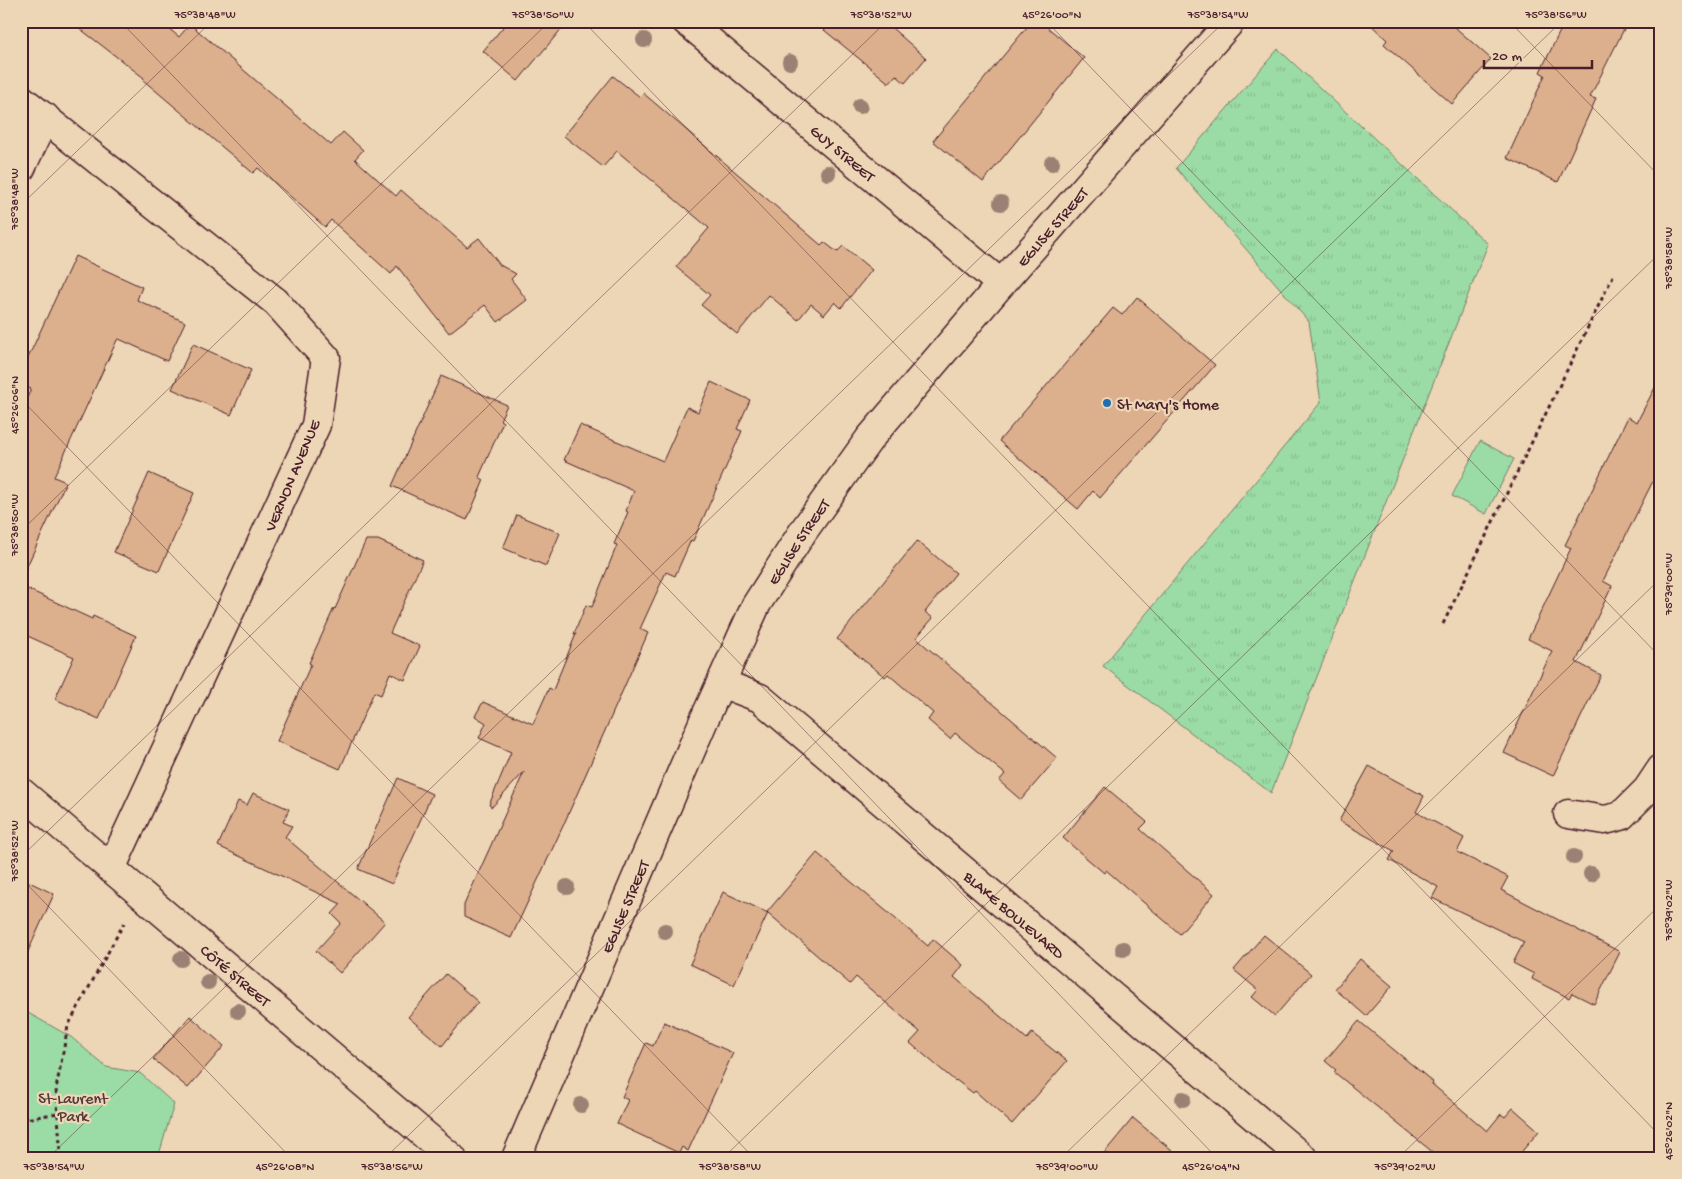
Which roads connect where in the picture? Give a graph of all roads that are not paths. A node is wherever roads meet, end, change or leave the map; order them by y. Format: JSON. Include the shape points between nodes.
{"nodes":[{"id":1,"x":686,"y":21,"type":"edge"},
{"id":2,"x":1231,"y":21,"type":"edge"},
{"id":3,"x":21,"y":99,"type":"edge"},
{"id":4,"x":44,"y":117,"type":"junction"},
{"id":5,"x":21,"y":168,"type":"edge"},
{"id":6,"x":1001,"y":284,"type":"junction"},
{"id":7,"x":721,"y":683,"type":"junction"},
{"id":8,"x":1661,"y":769,"type":"edge"},
{"id":9,"x":21,"y":792,"type":"edge"},
{"id":10,"x":1568,"y":814,"type":"dead end"},
{"id":11,"x":111,"y":869,"type":"junction"},
{"id":12,"x":452,"y":1158,"type":"edge"},
{"id":13,"x":516,"y":1158,"type":"edge"},
{"id":14,"x":1303,"y":1158,"type":"edge"}],
"edges":[{"from":1,"to":6,"type":"street","name":"GUY STREET"},
{"from":2,"to":6,"type":"street","name":"EGLISE STREET"},
{"from":3,"to":4,"type":"street","name":"VERNON AVENUE"},
{"from":4,"to":5,"type":"street"},
{"from":4,"to":11,"type":"street","name":"VERNON AVENUE","via":[[276,302],[326,358],[316,425]]},
{"from":6,"to":7,"type":"street","name":"EGLISE STREET","via":[[870,438],[804,530],[756,605]]},
{"from":7,"to":13,"type":"street","name":"EGLISE STREET"},
{"from":7,"to":14,"type":"street","name":"BLAKE BOULEVARD","via":[[760,698]]},
{"from":8,"to":10,"type":"street","via":[[1647,790],[1622,816],[1604,820]]},
{"from":9,"to":11,"type":"street","name":"CÔTÉ STREET"},
{"from":11,"to":12,"type":"street","name":"CÔTÉ STREET"}]}
